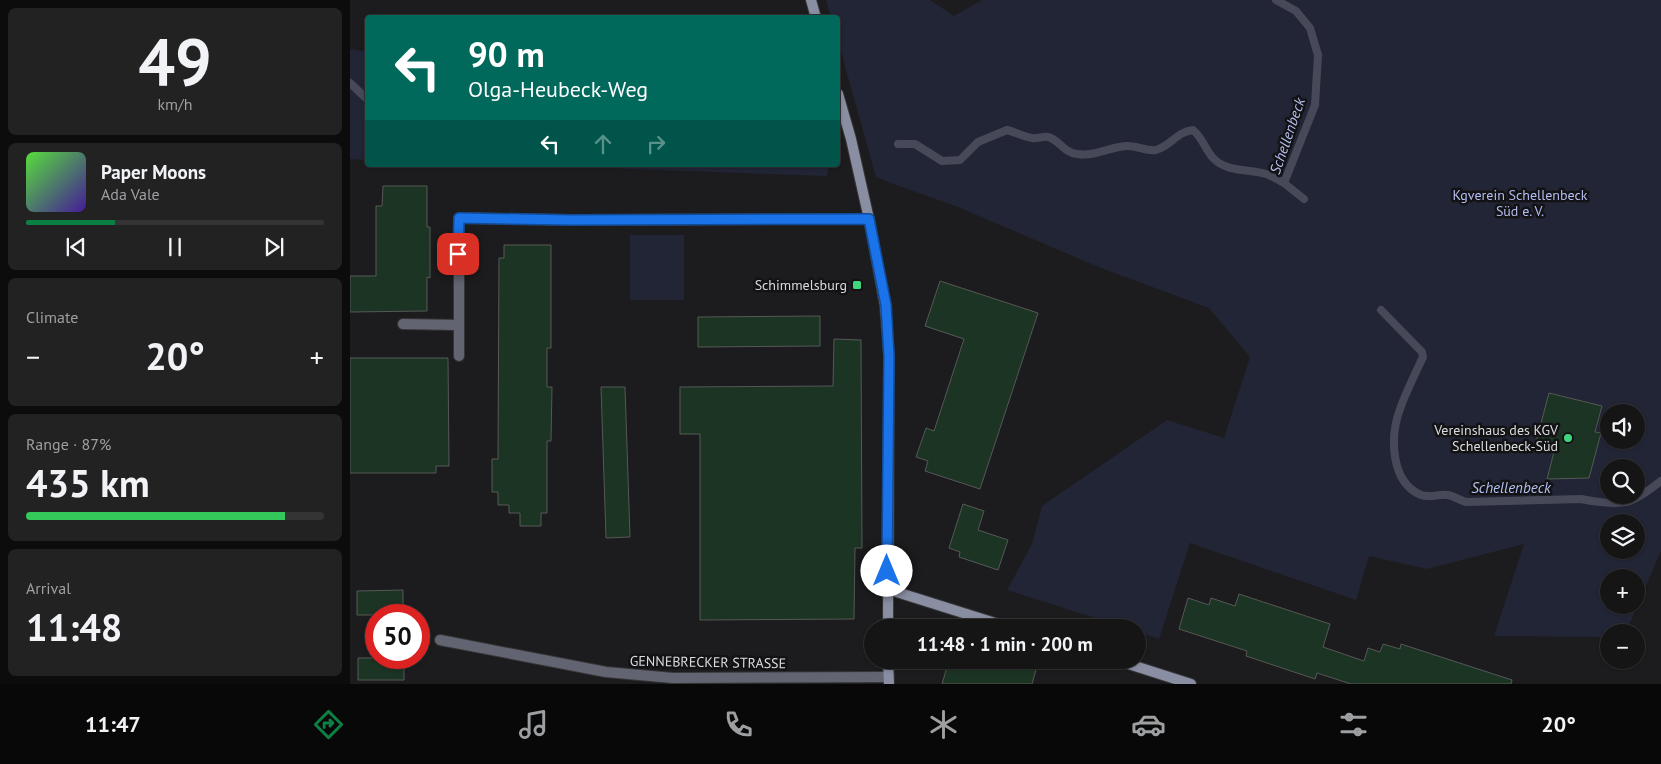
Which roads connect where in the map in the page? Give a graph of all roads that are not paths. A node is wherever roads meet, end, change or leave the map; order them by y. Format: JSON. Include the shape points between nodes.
{"nodes":[{"id":1,"x":810,"y":0,"type":"edge"},
{"id":2,"x":815,"y":15,"type":"edge"},
{"id":3,"x":840,"y":101,"type":"edge"},
{"id":4,"x":869,"y":219,"type":"junction"},
{"id":5,"x":403,"y":324,"type":"dead end"},
{"id":6,"x":458,"y":325,"type":"junction"},
{"id":7,"x":459,"y":356,"type":"dead end"},
{"id":8,"x":887,"y":589,"type":"junction"},
{"id":9,"x":888,"y":619,"type":"edge"},
{"id":10,"x":982,"y":619,"type":"edge"},
{"id":11,"x":440,"y":640,"type":"dead end"},
{"id":12,"x":1144,"y":669,"type":"edge"},
{"id":13,"x":888,"y":681,"type":"edge"},
{"id":14,"x":1191,"y":684,"type":"edge"}],
"edges":[{"from":1,"to":2,"type":"main road"},
{"from":3,"to":4,"type":"main road"},
{"from":4,"to":6,"type":"street","via":[[459,218]]},
{"from":4,"to":8,"type":"main road","via":[[886,305],[889,356]]},
{"from":5,"to":6,"type":"street"},
{"from":6,"to":7,"type":"street"},
{"from":8,"to":9,"type":"main road"},
{"from":8,"to":10,"type":"main road"},
{"from":11,"to":13,"type":"street","name":"GENNEBRECKER STRASSE","via":[[606,672],[672,678]]},
{"from":12,"to":14,"type":"main road"}]}
